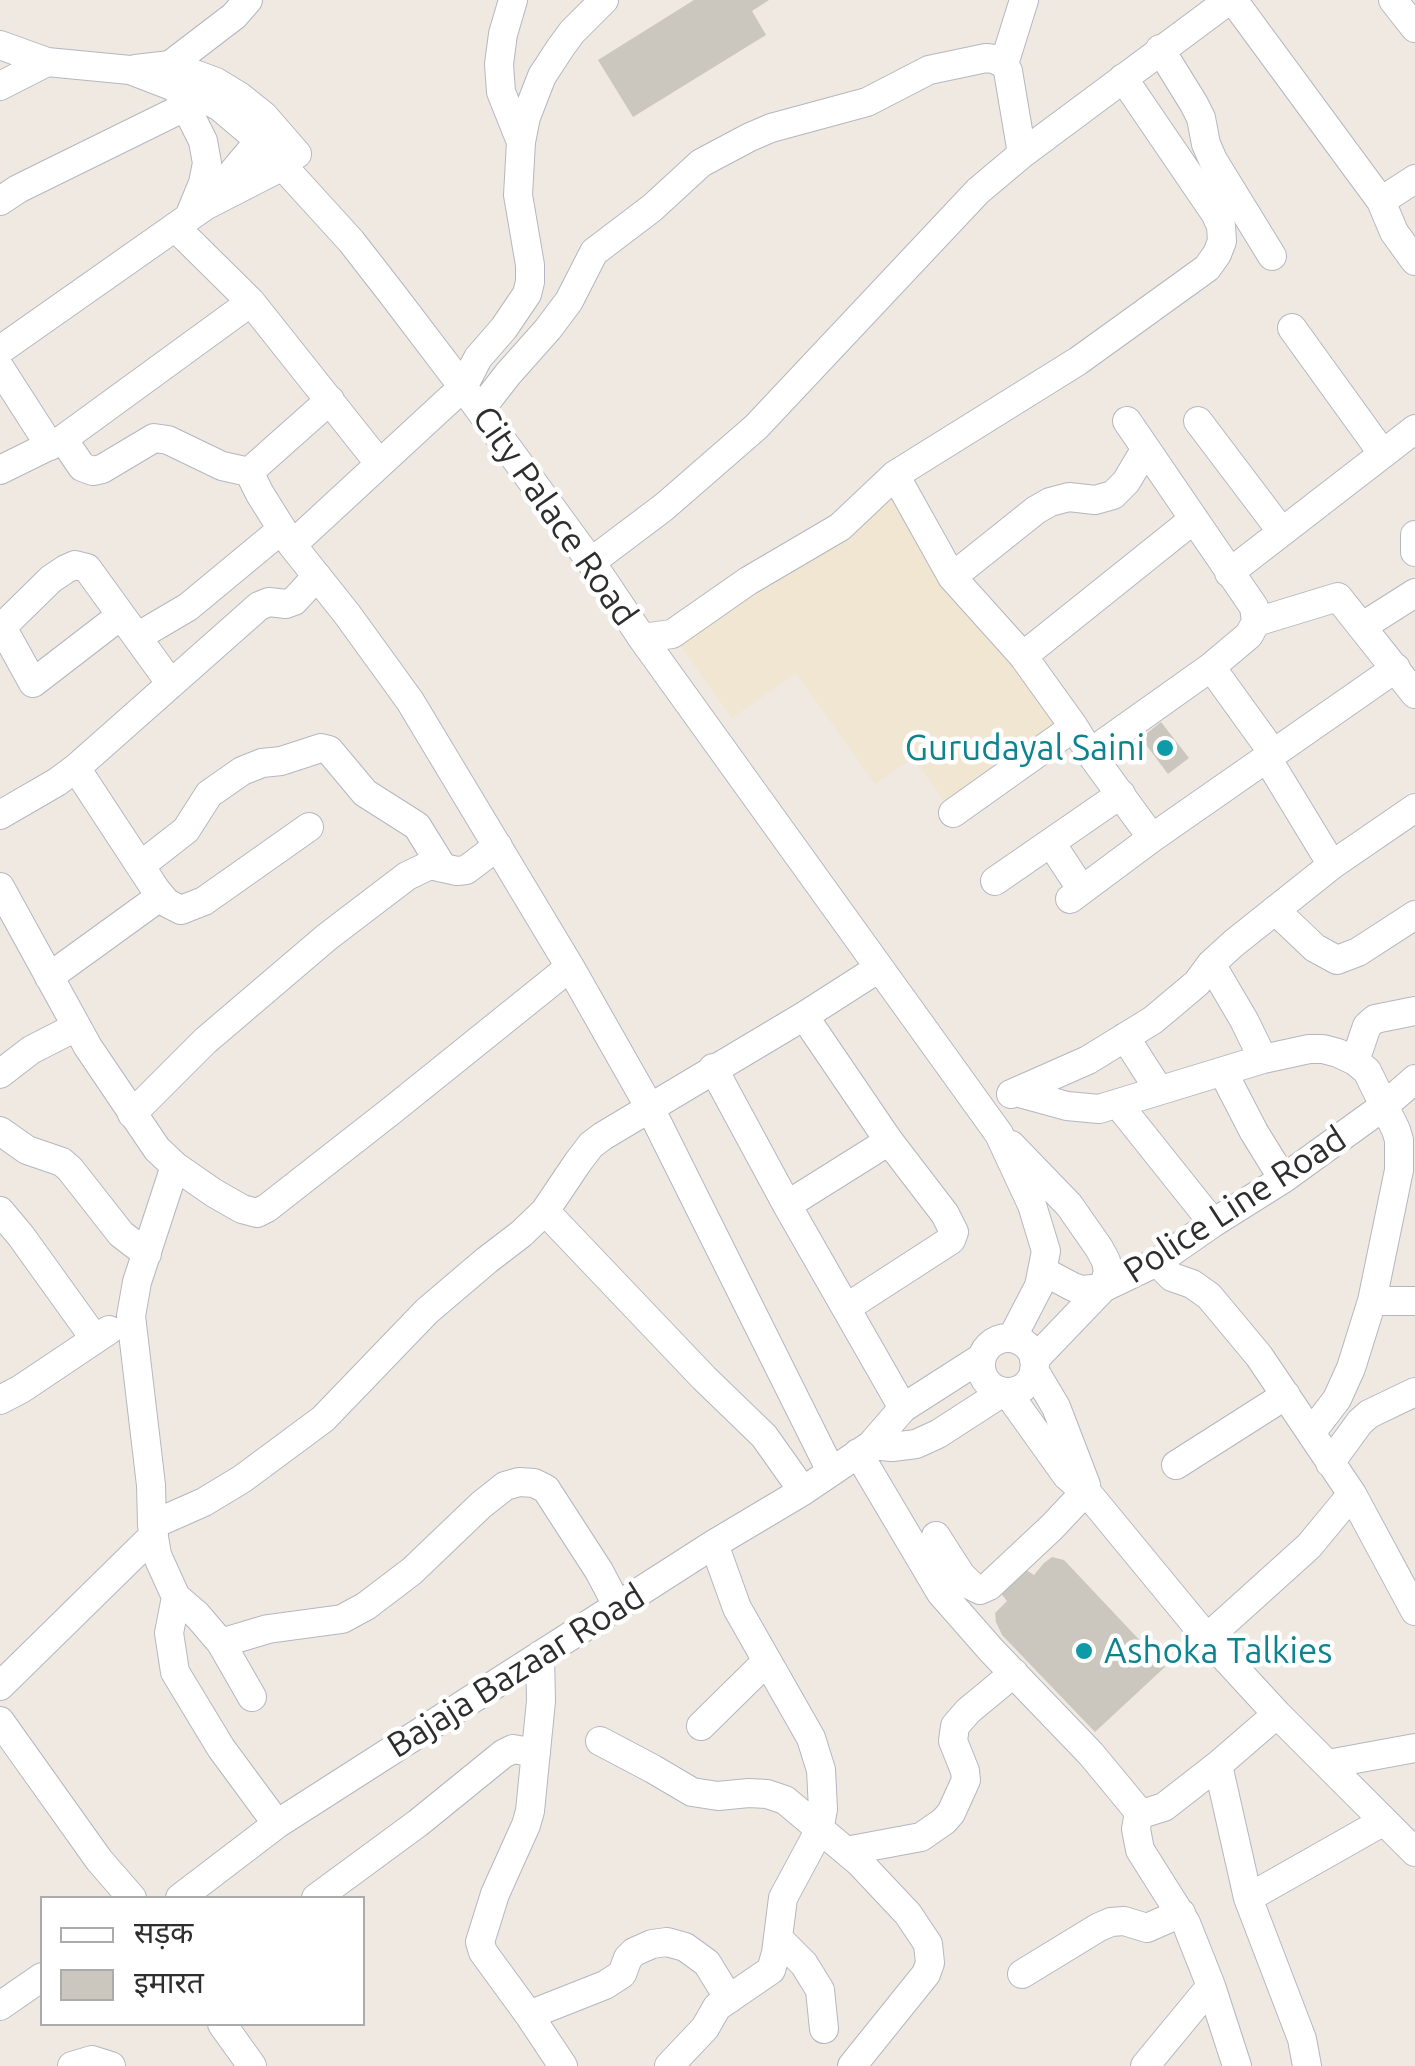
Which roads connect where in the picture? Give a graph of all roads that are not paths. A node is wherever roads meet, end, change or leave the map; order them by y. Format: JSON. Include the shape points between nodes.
{"nodes":[{"id":1,"x":248,"y":0,"type":"edge"},
{"id":2,"x":513,"y":0,"type":"edge"},
{"id":3,"x":604,"y":0,"type":"edge"},
{"id":4,"x":1024,"y":0,"type":"edge"},
{"id":5,"x":1231,"y":0,"type":"edge"},
{"id":6,"x":1394,"y":0,"type":"edge"},
{"id":7,"x":1415,"y":28,"type":"edge"},
{"id":8,"x":0,"y":45,"type":"edge"},
{"id":9,"x":1160,"y":49,"type":"junction"},
{"id":10,"x":47,"y":62,"type":"junction"},
{"id":11,"x":1004,"y":64,"type":"junction"},
{"id":12,"x":1124,"y":78,"type":"junction"},
{"id":13,"x":0,"y":86,"type":"edge"},
{"id":14,"x":179,"y":88,"type":"junction"},
{"id":15,"x":266,"y":133,"type":"junction"},
{"id":16,"x":521,"y":142,"type":"junction"},
{"id":17,"x":1022,"y":154,"type":"junction"},
{"id":18,"x":290,"y":160,"type":"junction"},
{"id":19,"x":1415,"y":179,"type":"edge"},
{"id":20,"x":0,"y":201,"type":"edge"},
{"id":21,"x":1381,"y":201,"type":"junction"},
{"id":22,"x":190,"y":217,"type":"junction"},
{"id":23,"x":1272,"y":256,"type":"dead end"},
{"id":24,"x":1415,"y":261,"type":"edge"},
{"id":25,"x":251,"y":302,"type":"junction"},
{"id":26,"x":1292,"y":328,"type":"dead end"},
{"id":27,"x":0,"y":350,"type":"edge"},
{"id":28,"x":0,"y":368,"type":"edge"},
{"id":29,"x":471,"y":398,"type":"junction"},
{"id":30,"x":330,"y":400,"type":"junction"},
{"id":31,"x":1198,"y":420,"type":"dead end"},
{"id":32,"x":1126,"y":421,"type":"dead end"},
{"id":33,"x":1415,"y":429,"type":"edge"},
{"id":34,"x":56,"y":442,"type":"junction"},
{"id":35,"x":1145,"y":450,"type":"junction"},
{"id":36,"x":1384,"y":454,"type":"junction"},
{"id":37,"x":379,"y":463,"type":"junction"},
{"id":38,"x":0,"y":470,"type":"edge"},
{"id":39,"x":249,"y":472,"type":"junction"},
{"id":40,"x":895,"y":476,"type":"junction"},
{"id":41,"x":1194,"y":519,"type":"junction"},
{"id":42,"x":1282,"y":532,"type":"junction"},
{"id":43,"x":1415,"y":535,"type":"edge"},
{"id":44,"x":286,"y":538,"type":"junction"},
{"id":45,"x":1415,"y":552,"type":"edge"},
{"id":46,"x":591,"y":562,"type":"junction"},
{"id":47,"x":1230,"y":572,"type":"junction"},
{"id":48,"x":317,"y":576,"type":"junction"},
{"id":49,"x":952,"y":577,"type":"junction"},
{"id":50,"x":1415,"y":593,"type":"edge"},
{"id":51,"x":1256,"y":622,"type":"junction"},
{"id":52,"x":1363,"y":626,"type":"junction"},
{"id":53,"x":128,"y":627,"type":"junction"},
{"id":54,"x":1,"y":628,"type":"edge"},
{"id":55,"x":642,"y":638,"type":"junction"},
{"id":56,"x":1024,"y":656,"type":"junction"},
{"id":57,"x":1210,"y":667,"type":"junction"},
{"id":58,"x":1396,"y":668,"type":"junction"},
{"id":59,"x":172,"y":684,"type":"junction"},
{"id":60,"x":1415,"y":694,"type":"edge"},
{"id":61,"x":1074,"y":727,"type":"junction"},
{"id":62,"x":1090,"y":754,"type":"junction"},
{"id":63,"x":1270,"y":755,"type":"junction"},
{"id":64,"x":76,"y":768,"type":"junction"},
{"id":65,"x":1121,"y":794,"type":"junction"},
{"id":66,"x":1415,"y":808,"type":"edge"},
{"id":67,"x":953,"y":813,"type":"dead end"},
{"id":68,"x":0,"y":815,"type":"edge"},
{"id":69,"x":309,"y":827,"type":"dead end"},
{"id":70,"x":1152,"y":838,"type":"junction"},
{"id":71,"x":1051,"y":843,"type":"junction"},
{"id":72,"x":498,"y":846,"type":"junction"},
{"id":73,"x":1332,"y":865,"type":"junction"},
{"id":74,"x":140,"y":866,"type":"junction"},
{"id":75,"x":442,"y":868,"type":"junction"},
{"id":76,"x":995,"y":881,"type":"dead end"},
{"id":77,"x":0,"y":887,"type":"edge"},
{"id":78,"x":161,"y":896,"type":"junction"},
{"id":79,"x":1276,"y":910,"type":"junction"},
{"id":80,"x":1415,"y":915,"type":"edge"},
{"id":81,"x":11,"y":933,"type":"edge"},
{"id":82,"x":1211,"y":964,"type":"junction"},
{"id":83,"x":570,"y":967,"type":"junction"},
{"id":84,"x":879,"y":968,"type":"junction"},
{"id":85,"x":49,"y":976,"type":"junction"},
{"id":86,"x":1415,"y":1012,"type":"edge"},
{"id":87,"x":804,"y":1016,"type":"junction"},
{"id":88,"x":76,"y":1027,"type":"junction"},
{"id":89,"x":1125,"y":1038,"type":"junction"},
{"id":90,"x":1263,"y":1058,"type":"junction"},
{"id":91,"x":1355,"y":1061,"type":"junction"},
{"id":92,"x":713,"y":1068,"type":"junction"},
{"id":93,"x":1223,"y":1072,"type":"junction"},
{"id":94,"x":0,"y":1074,"type":"edge"},
{"id":95,"x":1415,"y":1079,"type":"edge"},
{"id":96,"x":1159,"y":1090,"type":"junction"},
{"id":97,"x":1016,"y":1092,"type":"junction"},
{"id":98,"x":1118,"y":1104,"type":"junction"},
{"id":99,"x":1384,"y":1106,"type":"junction"},
{"id":100,"x":650,"y":1108,"type":"junction"},
{"id":101,"x":132,"y":1114,"type":"junction"},
{"id":102,"x":991,"y":1122,"type":"junction"},
{"id":103,"x":0,"y":1131,"type":"edge"},
{"id":104,"x":889,"y":1142,"type":"junction"},
{"id":105,"x":175,"y":1166,"type":"junction"},
{"id":106,"x":1282,"y":1179,"type":"junction"},
{"id":107,"x":787,"y":1205,"type":"junction"},
{"id":108,"x":545,"y":1211,"type":"junction"},
{"id":109,"x":0,"y":1212,"type":"edge"},
{"id":110,"x":1213,"y":1223,"type":"junction"},
{"id":111,"x":147,"y":1254,"type":"junction"},
{"id":112,"x":1157,"y":1262,"type":"junction"},
{"id":113,"x":1044,"y":1271,"type":"junction"},
{"id":114,"x":1103,"y":1288,"type":"junction"},
{"id":115,"x":1372,"y":1301,"type":"junction"},
{"id":116,"x":1415,"y":1302,"type":"edge"},
{"id":117,"x":846,"y":1308,"type":"junction"},
{"id":118,"x":131,"y":1316,"type":"junction"},
{"id":119,"x":1012,"y":1338,"type":"junction"},
{"id":120,"x":96,"y":1339,"type":"junction"},
{"id":121,"x":1357,"y":1351,"type":"junction"},
{"id":122,"x":981,"y":1358,"type":"junction"},
{"id":123,"x":1034,"y":1365,"type":"junction"},
{"id":124,"x":1005,"y":1392,"type":"junction"},
{"id":125,"x":1415,"y":1392,"type":"edge"},
{"id":126,"x":1286,"y":1394,"type":"junction"},
{"id":127,"x":0,"y":1400,"type":"edge"},
{"id":128,"x":903,"y":1408,"type":"junction"},
{"id":129,"x":1369,"y":1414,"type":"junction"},
{"id":130,"x":1312,"y":1434,"type":"junction"},
{"id":131,"x":864,"y":1449,"type":"junction"},
{"id":132,"x":1330,"y":1463,"type":"junction"},
{"id":133,"x":1176,"y":1465,"type":"dead end"},
{"id":134,"x":831,"y":1471,"type":"junction"},
{"id":135,"x":803,"y":1491,"type":"junction"},
{"id":136,"x":1088,"y":1494,"type":"junction"},
{"id":137,"x":1352,"y":1494,"type":"junction"},
{"id":138,"x":153,"y":1530,"type":"junction"},
{"id":139,"x":936,"y":1536,"type":"dead end"},
{"id":140,"x":714,"y":1544,"type":"junction"},
{"id":141,"x":1408,"y":1582,"type":"edge"},
{"id":142,"x":176,"y":1597,"type":"junction"},
{"id":143,"x":618,"y":1607,"type":"junction"},
{"id":144,"x":1415,"y":1611,"type":"edge"},
{"id":145,"x":1206,"y":1638,"type":"junction"},
{"id":146,"x":221,"y":1643,"type":"junction"},
{"id":147,"x":540,"y":1654,"type":"junction"},
{"id":148,"x":766,"y":1662,"type":"junction"},
{"id":149,"x":1014,"y":1674,"type":"junction"},
{"id":150,"x":0,"y":1686,"type":"edge"},
{"id":151,"x":252,"y":1697,"type":"dead end"},
{"id":152,"x":1277,"y":1714,"type":"junction"},
{"id":153,"x":0,"y":1721,"type":"edge"},
{"id":154,"x":701,"y":1726,"type":"dead end"},
{"id":155,"x":600,"y":1742,"type":"dead end"},
{"id":156,"x":1415,"y":1748,"type":"edge"},
{"id":157,"x":536,"y":1753,"type":"junction"},
{"id":158,"x":1328,"y":1764,"type":"junction"},
{"id":159,"x":1218,"y":1765,"type":"junction"},
{"id":160,"x":1140,"y":1812,"type":"junction"},
{"id":161,"x":1384,"y":1821,"type":"junction"},
{"id":162,"x":277,"y":1824,"type":"junction"},
{"id":163,"x":819,"y":1831,"type":"junction"},
{"id":164,"x":846,"y":1851,"type":"junction"},
{"id":165,"x":1415,"y":1852,"type":"edge"},
{"id":166,"x":130,"y":1896,"type":"edge"},
{"id":167,"x":183,"y":1896,"type":"edge"},
{"id":168,"x":319,"y":1896,"type":"edge"},
{"id":169,"x":1248,"y":1898,"type":"junction"},
{"id":170,"x":1181,"y":1913,"type":"junction"},
{"id":171,"x":778,"y":1938,"type":"junction"},
{"id":172,"x":1022,"y":1974,"type":"dead end"},
{"id":173,"x":40,"y":1977,"type":"edge"},
{"id":174,"x":1210,"y":1986,"type":"junction"},
{"id":175,"x":729,"y":1998,"type":"junction"},
{"id":176,"x":0,"y":2006,"type":"edge"},
{"id":177,"x":530,"y":2015,"type":"junction"},
{"id":178,"x":223,"y":2026,"type":"edge"},
{"id":179,"x":824,"y":2029,"type":"dead end"},
{"id":180,"x":72,"y":2066,"type":"edge"},
{"id":181,"x":111,"y":2066,"type":"edge"},
{"id":182,"x":252,"y":2066,"type":"edge"},
{"id":183,"x":562,"y":2066,"type":"edge"},
{"id":184,"x":668,"y":2066,"type":"edge"},
{"id":185,"x":852,"y":2066,"type":"edge"},
{"id":186,"x":1145,"y":2066,"type":"edge"},
{"id":187,"x":1237,"y":2066,"type":"edge"},
{"id":188,"x":1308,"y":2066,"type":"edge"}],
"edges":[{"from":1,"to":14,"type":"street"},
{"from":2,"to":16,"type":"street","via":[[499,64],[501,92]]},
{"from":3,"to":16,"type":"street","via":[[542,76]]},
{"from":4,"to":11,"type":"street"},
{"from":5,"to":9,"type":"street"},
{"from":5,"to":21,"type":"street"},
{"from":6,"to":7,"type":"street"},
{"from":8,"to":10,"type":"street"},
{"from":9,"to":12,"type":"street"},
{"from":9,"to":23,"type":"street","via":[[1201,118],[1213,160]]},
{"from":10,"to":13,"type":"street"},
{"from":10,"to":14,"type":"street","via":[[130,70]]},
{"from":11,"to":17,"type":"street"},
{"from":11,"to":29,"type":"street","via":[[986,58],[930,70],[867,102],[770,128],[701,163],[594,252],[548,330],[508,374]]},
{"from":12,"to":17,"type":"street"},
{"from":12,"to":40,"type":"street","via":[[1216,214],[1218,254],[1098,347]]},
{"from":14,"to":15,"type":"street"},
{"from":14,"to":15,"type":"street","via":[[216,82],[264,116]]},
{"from":14,"to":20,"type":"street"},
{"from":14,"to":22,"type":"street","via":[[207,162]]},
{"from":15,"to":18,"type":"street","name":"City Palace Road"},
{"from":15,"to":22,"type":"street"},
{"from":16,"to":29,"type":"street","via":[[518,195],[530,282],[478,358]]},
{"from":17,"to":46,"type":"street","via":[[978,191],[756,428]]},
{"from":18,"to":22,"type":"street"},
{"from":18,"to":29,"type":"street","name":"City Palace Road","via":[[335,203],[351,241]]},
{"from":19,"to":21,"type":"street"},
{"from":21,"to":24,"type":"street"},
{"from":22,"to":25,"type":"street"},
{"from":22,"to":27,"type":"street"},
{"from":25,"to":30,"type":"street"},
{"from":25,"to":34,"type":"street"},
{"from":26,"to":36,"type":"street"},
{"from":28,"to":34,"type":"street"},
{"from":29,"to":37,"type":"street"},
{"from":29,"to":46,"type":"street","name":"City Palace Road"},
{"from":30,"to":37,"type":"street"},
{"from":30,"to":39,"type":"street"},
{"from":31,"to":42,"type":"street"},
{"from":32,"to":35,"type":"street"},
{"from":33,"to":36,"type":"street"},
{"from":34,"to":38,"type":"street"},
{"from":34,"to":39,"type":"street","via":[[93,472],[154,438]]},
{"from":35,"to":41,"type":"street"},
{"from":35,"to":49,"type":"street","via":[[1113,495],[1050,502]]},
{"from":36,"to":42,"type":"street"},
{"from":37,"to":44,"type":"street"},
{"from":39,"to":44,"type":"street"},
{"from":40,"to":49,"type":"street"},
{"from":40,"to":55,"type":"street","via":[[840,527],[672,634]]},
{"from":41,"to":47,"type":"street"},
{"from":41,"to":56,"type":"street"},
{"from":42,"to":47,"type":"street"},
{"from":43,"to":45,"type":"street"},
{"from":44,"to":48,"type":"street"},
{"from":44,"to":53,"type":"street","via":[[188,607]]},
{"from":46,"to":55,"type":"street","name":"City Palace Road"},
{"from":47,"to":51,"type":"street","via":[[1254,607]]},
{"from":48,"to":59,"type":"street","via":[[294,600],[260,606]]},
{"from":48,"to":72,"type":"street","via":[[410,700]]},
{"from":49,"to":56,"type":"street"},
{"from":50,"to":52,"type":"street"},
{"from":51,"to":52,"type":"street","via":[[1338,597]]},
{"from":51,"to":57,"type":"street"},
{"from":52,"to":58,"type":"street"},
{"from":53,"to":54,"type":"street","via":[[33,684]]},
{"from":53,"to":54,"type":"street","via":[[96,578],[75,566]]},
{"from":53,"to":59,"type":"street"},
{"from":55,"to":84,"type":"street","name":"City Palace Road"},
{"from":56,"to":61,"type":"street"},
{"from":57,"to":62,"type":"street"},
{"from":57,"to":63,"type":"street"},
{"from":58,"to":60,"type":"street"},
{"from":58,"to":63,"type":"street"},
{"from":59,"to":64,"type":"street"},
{"from":61,"to":62,"type":"street"},
{"from":61,"to":67,"type":"street"},
{"from":62,"to":65,"type":"street"},
{"from":63,"to":70,"type":"street"},
{"from":63,"to":73,"type":"street"},
{"from":64,"to":68,"type":"street"},
{"from":64,"to":74,"type":"street"},
{"from":65,"to":70,"type":"street"},
{"from":65,"to":71,"type":"street"},
{"from":66,"to":73,"type":"street"},
{"from":69,"to":78,"type":"street","via":[[194,906],[181,910]]},
{"from":70,"to":71,"type":"street","via":[[1076,895]]},
{"from":71,"to":76,"type":"street"},
{"from":72,"to":75,"type":"street","via":[[466,870]]},
{"from":72,"to":83,"type":"street"},
{"from":73,"to":79,"type":"street"},
{"from":74,"to":75,"type":"street","via":[[186,830],[209,794],[242,771],[320,748],[365,793],[417,826]]},
{"from":74,"to":78,"type":"street"},
{"from":75,"to":101,"type":"street","via":[[418,869],[363,908],[205,1041]]},
{"from":77,"to":81,"type":"street"},
{"from":78,"to":85,"type":"street"},
{"from":79,"to":80,"type":"street","via":[[1337,960]]},
{"from":79,"to":82,"type":"street"},
{"from":81,"to":85,"type":"street"},
{"from":82,"to":89,"type":"street"},
{"from":82,"to":90,"type":"street"},
{"from":83,"to":100,"type":"street"},
{"from":83,"to":105,"type":"street","via":[[267,1208],[242,1209]]},
{"from":84,"to":87,"type":"street"},
{"from":84,"to":102,"type":"street","name":"City Palace Road"},
{"from":85,"to":88,"type":"street"},
{"from":86,"to":91,"type":"street","via":[[1375,1019]]},
{"from":87,"to":92,"type":"street"},
{"from":87,"to":104,"type":"street"},
{"from":88,"to":94,"type":"street"},
{"from":88,"to":101,"type":"street"},
{"from":89,"to":96,"type":"street"},
{"from":89,"to":97,"type":"street"},
{"from":90,"to":91,"type":"street","via":[[1323,1048]]},
{"from":90,"to":93,"type":"street"},
{"from":91,"to":99,"type":"street"},
{"from":92,"to":100,"type":"street"},
{"from":92,"to":107,"type":"street"},
{"from":93,"to":96,"type":"street"},
{"from":93,"to":106,"type":"street"},
{"from":95,"to":99,"type":"street","name":"Police Line Road"},
{"from":96,"to":98,"type":"street"},
{"from":97,"to":98,"type":"street","via":[[1085,1109]]},
{"from":97,"to":102,"type":"street"},
{"from":98,"to":110,"type":"street"},
{"from":99,"to":106,"type":"street","name":"Police Line Road"},
{"from":99,"to":115,"type":"street","via":[[1400,1158]]},
{"from":100,"to":108,"type":"street","via":[[591,1145]]},
{"from":100,"to":134,"type":"street"},
{"from":101,"to":105,"type":"street"},
{"from":102,"to":113,"type":"street","name":"City Palace Road","via":[[1032,1205],[1046,1251]]},
{"from":102,"to":114,"type":"street","name":"City Palace Road","via":[[1069,1205],[1099,1248],[1108,1272]]},
{"from":103,"to":111,"type":"street","via":[[62,1162],[121,1234]]},
{"from":104,"to":107,"type":"street"},
{"from":104,"to":117,"type":"street","via":[[954,1232]]},
{"from":105,"to":111,"type":"street"},
{"from":106,"to":110,"type":"street","name":"Police Line Road"},
{"from":107,"to":117,"type":"street"},
{"from":108,"to":135,"type":"street","via":[[764,1436]]},
{"from":108,"to":138,"type":"street","via":[[428,1311],[308,1432]]},
{"from":109,"to":120,"type":"street"},
{"from":110,"to":112,"type":"street","name":"Police Line Road"},
{"from":111,"to":118,"type":"street"},
{"from":112,"to":114,"type":"street","name":"Police Line Road"},
{"from":112,"to":126,"type":"street","via":[[1208,1296]]},
{"from":113,"to":114,"type":"street","name":"Police Line Road","via":[[1073,1288]]},
{"from":113,"to":119,"type":"street"},
{"from":114,"to":123,"type":"street"},
{"from":115,"to":116,"type":"street"},
{"from":115,"to":121,"type":"street"},
{"from":117,"to":128,"type":"street"},
{"from":118,"to":120,"type":"street"},
{"from":118,"to":138,"type":"street"},
{"from":119,"to":122,"type":"street","via":[[991,1342]]},
{"from":119,"to":123,"type":"street","via":[[1030,1349]]},
{"from":120,"to":127,"type":"street"},
{"from":121,"to":129,"type":"street"},
{"from":121,"to":130,"type":"street","via":[[1342,1390]]},
{"from":122,"to":124,"type":"street","via":[[988,1384]]},
{"from":122,"to":128,"type":"street"},
{"from":123,"to":124,"type":"street","via":[[1023,1388]]},
{"from":123,"to":136,"type":"street"},
{"from":124,"to":131,"type":"street","via":[[916,1444]]},
{"from":124,"to":136,"type":"street"},
{"from":125,"to":129,"type":"street"},
{"from":126,"to":130,"type":"street"},
{"from":126,"to":133,"type":"street"},
{"from":128,"to":131,"type":"street"},
{"from":129,"to":132,"type":"street"},
{"from":130,"to":132,"type":"street"},
{"from":131,"to":134,"type":"street","name":"Bajaja Bazaar Road"},
{"from":131,"to":149,"type":"street","via":[[942,1593]]},
{"from":132,"to":137,"type":"street"},
{"from":134,"to":135,"type":"street","name":"Bajaja Bazaar Road"},
{"from":135,"to":140,"type":"street","name":"Bajaja Bazaar Road"},
{"from":136,"to":139,"type":"street","via":[[980,1590],[961,1575]]},
{"from":136,"to":145,"type":"street"},
{"from":137,"to":141,"type":"street"},
{"from":137,"to":145,"type":"street","via":[[1310,1546]]},
{"from":138,"to":142,"type":"street"},
{"from":138,"to":150,"type":"street"},
{"from":140,"to":143,"type":"street","name":"Bajaja Bazaar Road"},
{"from":140,"to":148,"type":"street"},
{"from":141,"to":144,"type":"street"},
{"from":142,"to":146,"type":"street"},
{"from":142,"to":162,"type":"street","via":[[169,1633],[175,1672]]},
{"from":143,"to":146,"type":"street","via":[[546,1489],[520,1482],[505,1486],[366,1606],[342,1618]]},
{"from":143,"to":147,"type":"street","name":"Bajaja Bazaar Road"},
{"from":145,"to":152,"type":"street"},
{"from":146,"to":151,"type":"street"},
{"from":147,"to":157,"type":"street"},
{"from":147,"to":162,"type":"street","name":"Bajaja Bazaar Road"},
{"from":148,"to":154,"type":"street"},
{"from":148,"to":163,"type":"street","via":[[811,1738],[822,1787]]},
{"from":149,"to":160,"type":"street"},
{"from":149,"to":164,"type":"street","via":[[955,1726],[966,1780],[944,1821],[921,1838]]},
{"from":152,"to":158,"type":"street"},
{"from":152,"to":159,"type":"street"},
{"from":153,"to":166,"type":"street"},
{"from":155,"to":163,"type":"street","via":[[692,1792],[784,1800]]},
{"from":156,"to":158,"type":"street"},
{"from":157,"to":168,"type":"street","via":[[502,1754]]},
{"from":157,"to":177,"type":"street","via":[[526,1825],[480,1942]]},
{"from":158,"to":161,"type":"street"},
{"from":159,"to":160,"type":"street","via":[[1164,1807]]},
{"from":159,"to":169,"type":"street"},
{"from":160,"to":170,"type":"street","via":[[1140,1850]]},
{"from":161,"to":165,"type":"street"},
{"from":161,"to":169,"type":"street"},
{"from":162,"to":167,"type":"street","name":"Bajaja Bazaar Road"},
{"from":163,"to":164,"type":"street"},
{"from":163,"to":171,"type":"street","via":[[784,1898]]},
{"from":164,"to":185,"type":"street","via":[[925,1936],[930,1963],[920,1985]]},
{"from":169,"to":188,"type":"street"},
{"from":170,"to":172,"type":"street","via":[[1148,1928],[1111,1922]]},
{"from":170,"to":174,"type":"street"},
{"from":171,"to":175,"type":"street","via":[[771,1970]]},
{"from":171,"to":179,"type":"street","via":[[820,1990]]},
{"from":173,"to":176,"type":"street"},
{"from":174,"to":186,"type":"street"},
{"from":174,"to":187,"type":"street"},
{"from":175,"to":177,"type":"street","via":[[708,1962],[666,1942],[634,1952],[622,1974],[605,1985]]},
{"from":175,"to":184,"type":"street"},
{"from":177,"to":183,"type":"street"},
{"from":178,"to":182,"type":"street"},
{"from":180,"to":181,"type":"street","via":[[92,2060]]}]}
